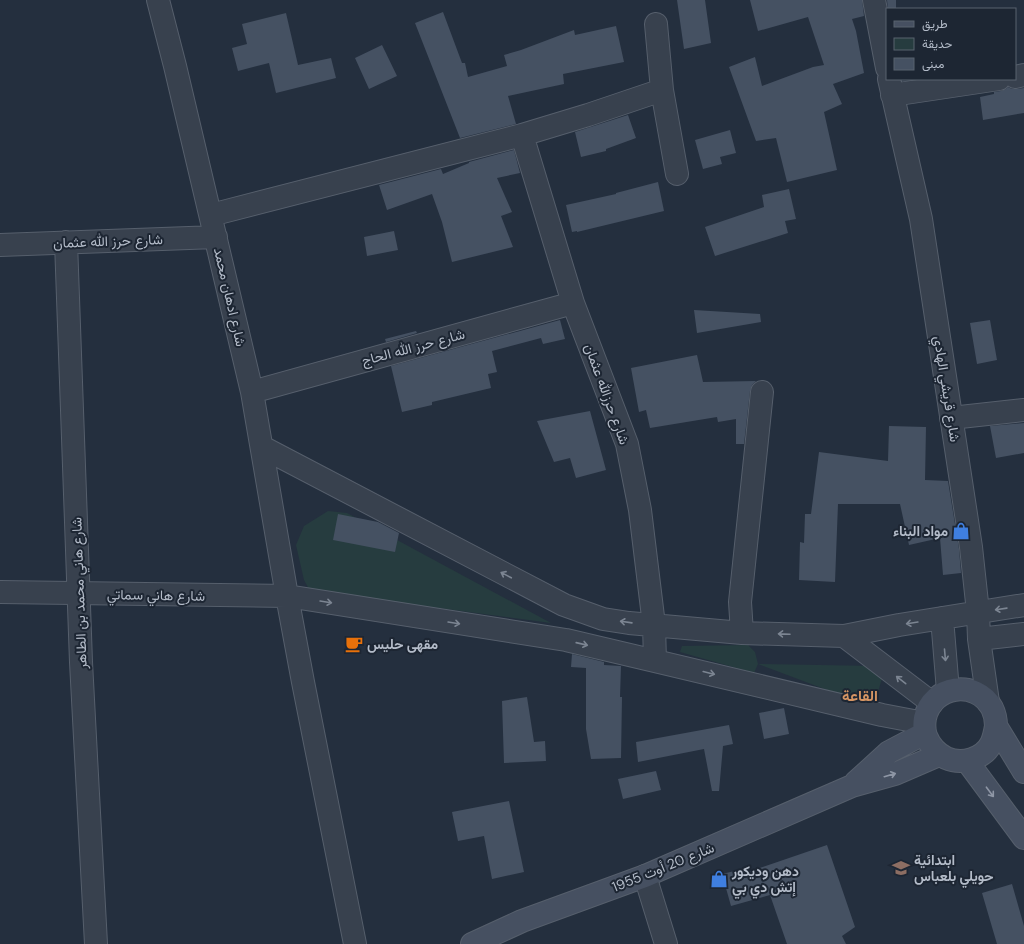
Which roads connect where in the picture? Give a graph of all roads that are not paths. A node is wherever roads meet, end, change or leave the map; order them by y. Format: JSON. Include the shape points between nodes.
{"nodes":[{"id":1,"x":158,"y":0,"type":"edge"},
{"id":2,"x":874,"y":0,"type":"edge"},
{"id":3,"x":656,"y":24,"type":"dead end"},
{"id":4,"x":886,"y":63,"type":"edge"},
{"id":5,"x":985,"y":80,"type":"edge"},
{"id":6,"x":890,"y":87,"type":"edge"},
{"id":7,"x":662,"y":90,"type":"junction"},
{"id":8,"x":522,"y":135,"type":"junction"},
{"id":9,"x":677,"y":174,"type":"dead end"},
{"id":10,"x":211,"y":215,"type":"junction"},
{"id":11,"x":216,"y":237,"type":"junction"},
{"id":12,"x":66,"y":242,"type":"junction"},
{"id":13,"x":0,"y":245,"type":"edge"},
{"id":14,"x":574,"y":303,"type":"junction"},
{"id":15,"x":252,"y":392,"type":"junction"},
{"id":16,"x":762,"y":392,"type":"dead end"},
{"id":17,"x":1024,"y":410,"type":"edge"},
{"id":18,"x":951,"y":418,"type":"junction"},
{"id":19,"x":262,"y":447,"type":"junction"},
{"id":20,"x":0,"y":592,"type":"edge"},
{"id":21,"x":78,"y":594,"type":"junction"},
{"id":22,"x":287,"y":596,"type":"junction"},
{"id":23,"x":1024,"y":605,"type":"edge"},
{"id":24,"x":978,"y":612,"type":"junction"},
{"id":25,"x":942,"y":618,"type":"junction"},
{"id":26,"x":654,"y":625,"type":"junction"},
{"id":27,"x":742,"y":632,"type":"junction"},
{"id":28,"x":1024,"y":634,"type":"edge"},
{"id":29,"x":844,"y":636,"type":"junction"},
{"id":30,"x":979,"y":640,"type":"junction"},
{"id":31,"x":655,"y":660,"type":"junction"},
{"id":32,"x":988,"y":702,"type":"junction"},
{"id":33,"x":932,"y":713,"type":"junction"},
{"id":34,"x":996,"y":726,"type":"junction"},
{"id":35,"x":939,"y":755,"type":"junction"},
{"id":36,"x":967,"y":761,"type":"junction"},
{"id":37,"x":1024,"y":772,"type":"edge"},
{"id":38,"x":852,"y":786,"type":"junction"},
{"id":39,"x":1024,"y":838,"type":"edge"},
{"id":40,"x":645,"y":876,"type":"junction"},
{"id":41,"x":96,"y":944,"type":"edge"},
{"id":42,"x":355,"y":944,"type":"edge"},
{"id":43,"x":472,"y":944,"type":"edge"},
{"id":44,"x":666,"y":944,"type":"edge"}],
"edges":[{"from":1,"to":10,"type":"street","name":"شارع ادهان محمد"},
{"from":2,"to":4,"type":"street"},
{"from":3,"to":7,"type":"street"},
{"from":5,"to":6,"type":"street"},
{"from":6,"to":18,"type":"street","name":"شارع قريشي الهادي","via":[[921,219]]},
{"from":7,"to":8,"type":"street"},
{"from":7,"to":9,"type":"street"},
{"from":8,"to":10,"type":"street"},
{"from":8,"to":14,"type":"street","name":"شارع حرزالله عثمان"},
{"from":10,"to":11,"type":"street","name":"شارع ادهان محمد"},
{"from":11,"to":12,"type":"street","name":"شارع حرز الله عثمان"},
{"from":11,"to":15,"type":"street","name":"شارع ادهان محمد"},
{"from":12,"to":13,"type":"street","name":"شارع حرز الله عثمان"},
{"from":12,"to":21,"type":"street","name":"شارع هاني محمد بن الطاهر"},
{"from":14,"to":15,"type":"street","name":"شارع حرز الله الحاج"},
{"from":14,"to":26,"type":"street","name":"شارع حرزالله عثمان","via":[[627,444],[640,510]]},
{"from":15,"to":19,"type":"street","name":"شارع ادهان محمد"},
{"from":16,"to":27,"type":"street","via":[[740,602]]},
{"from":17,"to":18,"type":"street"},
{"from":18,"to":24,"type":"street","name":"شارع قريشي الهادي","via":[[971,547]]},
{"from":19,"to":22,"type":"street","name":"شارع ادهان محمد"},
{"from":26,"to":19,"type":"street","one_way":true,"via":[[603,619],[564,605]]},
{"from":20,"to":21,"type":"street","name":"شارع هاني سماتي"},
{"from":21,"to":22,"type":"street","name":"شارع هاني سماتي"},
{"from":21,"to":41,"type":"street","name":"شارع هاني محمد بن الطاهر"},
{"from":22,"to":31,"type":"street","name":"شارع هاني سماتي","one_way":true,"via":[[566,640]]},
{"from":22,"to":42,"type":"street","name":"شارع ادهان محمد"},
{"from":23,"to":24,"type":"street","one_way":true},
{"from":24,"to":25,"type":"street"},
{"from":24,"to":30,"type":"street","name":"شارع قريشي الهادي"},
{"from":25,"to":29,"type":"street","one_way":true},
{"from":25,"to":33,"type":"street","one_way":true},
{"from":26,"to":27,"type":"street"},
{"from":26,"to":31,"type":"street","name":"شارع حرزالله عثمان"},
{"from":29,"to":27,"type":"street","one_way":true},
{"from":28,"to":30,"type":"street"},
{"from":33,"to":29,"type":"street","one_way":true},
{"from":30,"to":32,"type":"street","name":"شارع قريشي الهادي"},
{"from":31,"to":33,"type":"street","name":"شارع هاني سماتي","one_way":true,"via":[[882,715]]},
{"from":32,"to":33,"type":"main road","via":[[970,690],[959,689]]},
{"from":32,"to":34,"type":"main road","via":[[996,718]]},
{"from":33,"to":35,"type":"main road","via":[[928,741]]},
{"from":33,"to":38,"type":"main road"},
{"from":34,"to":36,"type":"main road","via":[[991,745],[976,758]]},
{"from":34,"to":37,"type":"main road"},
{"from":35,"to":36,"type":"main road","via":[[948,759]]},
{"from":38,"to":35,"type":"main road","one_way":true,"via":[[895,774]]},
{"from":36,"to":39,"type":"main road","one_way":true},
{"from":38,"to":40,"type":"main road","name":"شارع 20 أوت 1955"},
{"from":40,"to":43,"type":"main road","name":"شارع 20 أوت 1955","via":[[522,921]]},
{"from":40,"to":44,"type":"street"}]}
